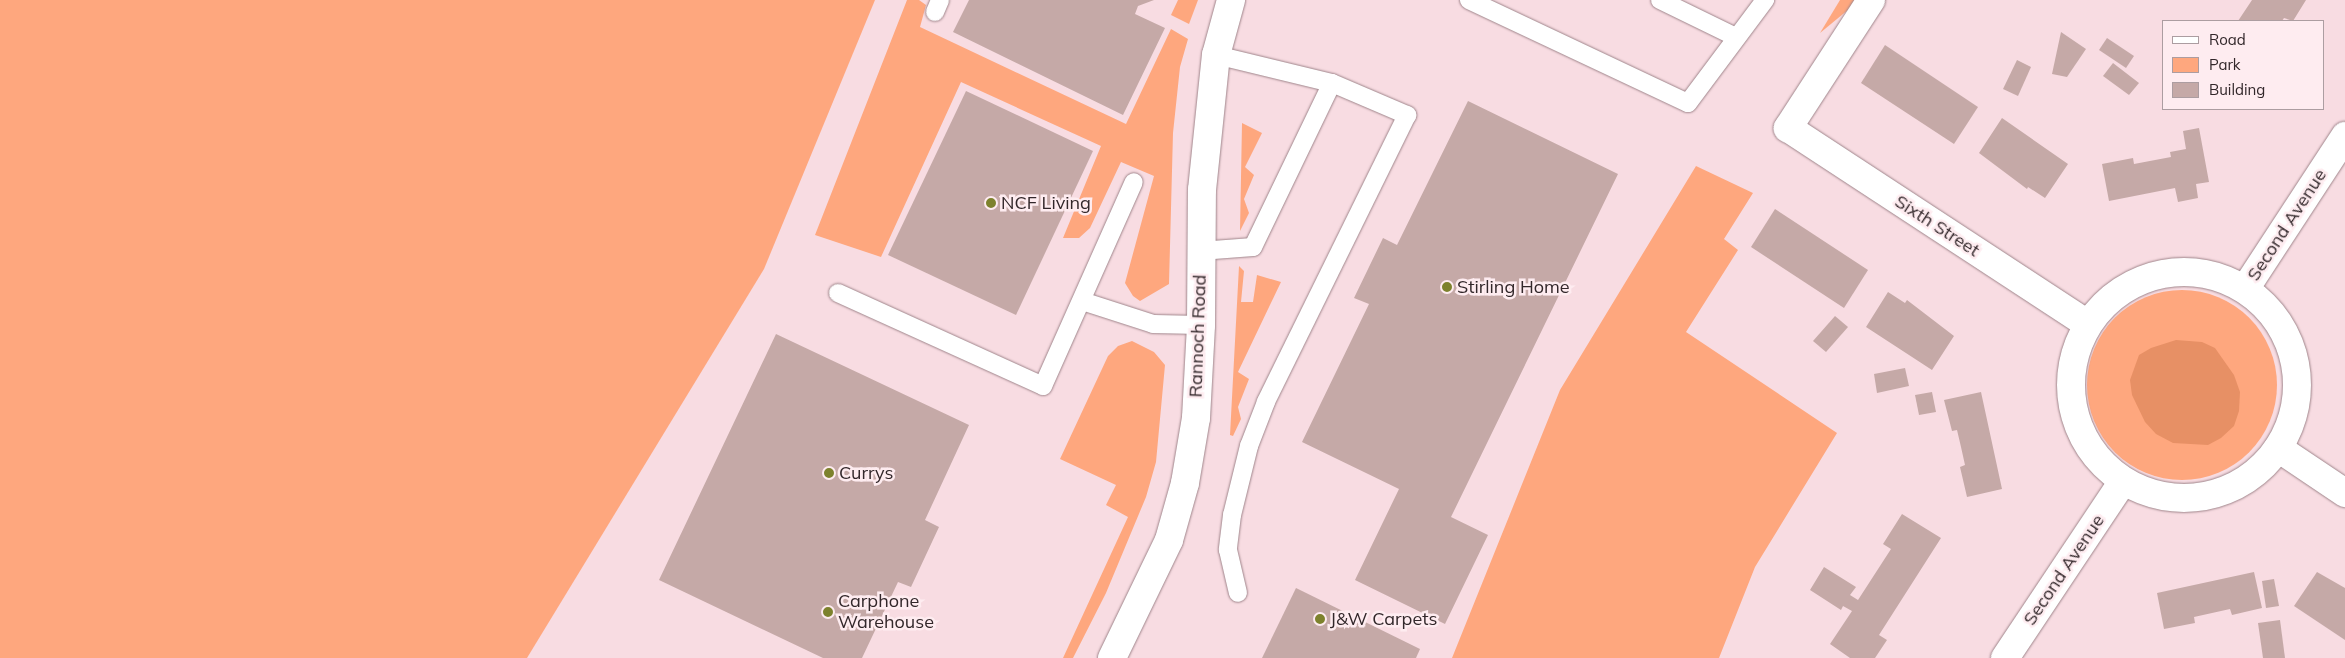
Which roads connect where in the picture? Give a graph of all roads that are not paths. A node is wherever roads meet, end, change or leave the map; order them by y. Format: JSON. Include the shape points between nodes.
{"nodes":[{"id":1,"x":1231,"y":0,"type":"edge"},
{"id":2,"x":1469,"y":0,"type":"edge"},
{"id":3,"x":1660,"y":0,"type":"edge"},
{"id":4,"x":1765,"y":0,"type":"edge"},
{"id":5,"x":1871,"y":0,"type":"edge"},
{"id":6,"x":1736,"y":37,"type":"junction"},
{"id":7,"x":1216,"y":55,"type":"junction"},
{"id":8,"x":1332,"y":83,"type":"junction"},
{"id":9,"x":2345,"y":136,"type":"edge"},
{"id":10,"x":1134,"y":182,"type":"dead end"},
{"id":11,"x":1200,"y":251,"type":"junction"},
{"id":12,"x":2245,"y":289,"type":"junction"},
{"id":13,"x":838,"y":293,"type":"dead end"},
{"id":14,"x":1082,"y":301,"type":"junction"},
{"id":15,"x":2087,"y":324,"type":"junction"},
{"id":16,"x":1201,"y":325,"type":"junction"},
{"id":17,"x":2278,"y":448,"type":"junction"},
{"id":18,"x":2123,"y":481,"type":"junction"},
{"id":19,"x":2345,"y":494,"type":"edge"},
{"id":20,"x":1238,"y":592,"type":"dead end"},
{"id":21,"x":1112,"y":658,"type":"edge"},
{"id":22,"x":2005,"y":658,"type":"edge"}],
"edges":[{"from":1,"to":7,"type":"street","name":"Rannoch Road"},
{"from":2,"to":6,"type":"lane","via":[[1688,103]]},
{"from":3,"to":6,"type":"lane"},
{"from":4,"to":6,"type":"lane"},
{"from":5,"to":15,"type":"street","name":"Sixth Street","via":[[1788,128]]},
{"from":7,"to":8,"type":"lane"},
{"from":7,"to":11,"type":"street","name":"Rannoch Road","via":[[1202,190]]},
{"from":8,"to":11,"type":"lane","via":[[1252,247]]},
{"from":8,"to":20,"type":"lane","via":[[1407,115],[1266,402],[1249,446],[1232,515],[1228,550]]},
{"from":9,"to":12,"type":"street","name":"Second Avenue"},
{"from":10,"to":14,"type":"lane"},
{"from":11,"to":16,"type":"street","name":"Rannoch Road"},
{"from":12,"to":15,"type":"street","name":"Second Avenue","via":[[2212,274],[2176,271],[2134,283],[2111,297]]},
{"from":12,"to":17,"type":"street","name":"Second Avenue","via":[[2268,308],[2295,362],[2297,391],[2292,421]]},
{"from":13,"to":14,"type":"lane","via":[[1043,386]]},
{"from":14,"to":16,"type":"lane","via":[[1153,324]]},
{"from":15,"to":18,"type":"street","name":"Second Avenue","via":[[2073,356],[2070,392],[2078,427],[2096,458]]},
{"from":16,"to":21,"type":"street","name":"Rannoch Road","via":[[1196,418],[1185,483],[1169,540]]},
{"from":17,"to":18,"type":"street","name":"Second Avenue","via":[[2254,474],[2224,491],[2198,497],[2155,495]]},
{"from":17,"to":19,"type":"street"},
{"from":18,"to":22,"type":"street","name":"Second Avenue"}]}
